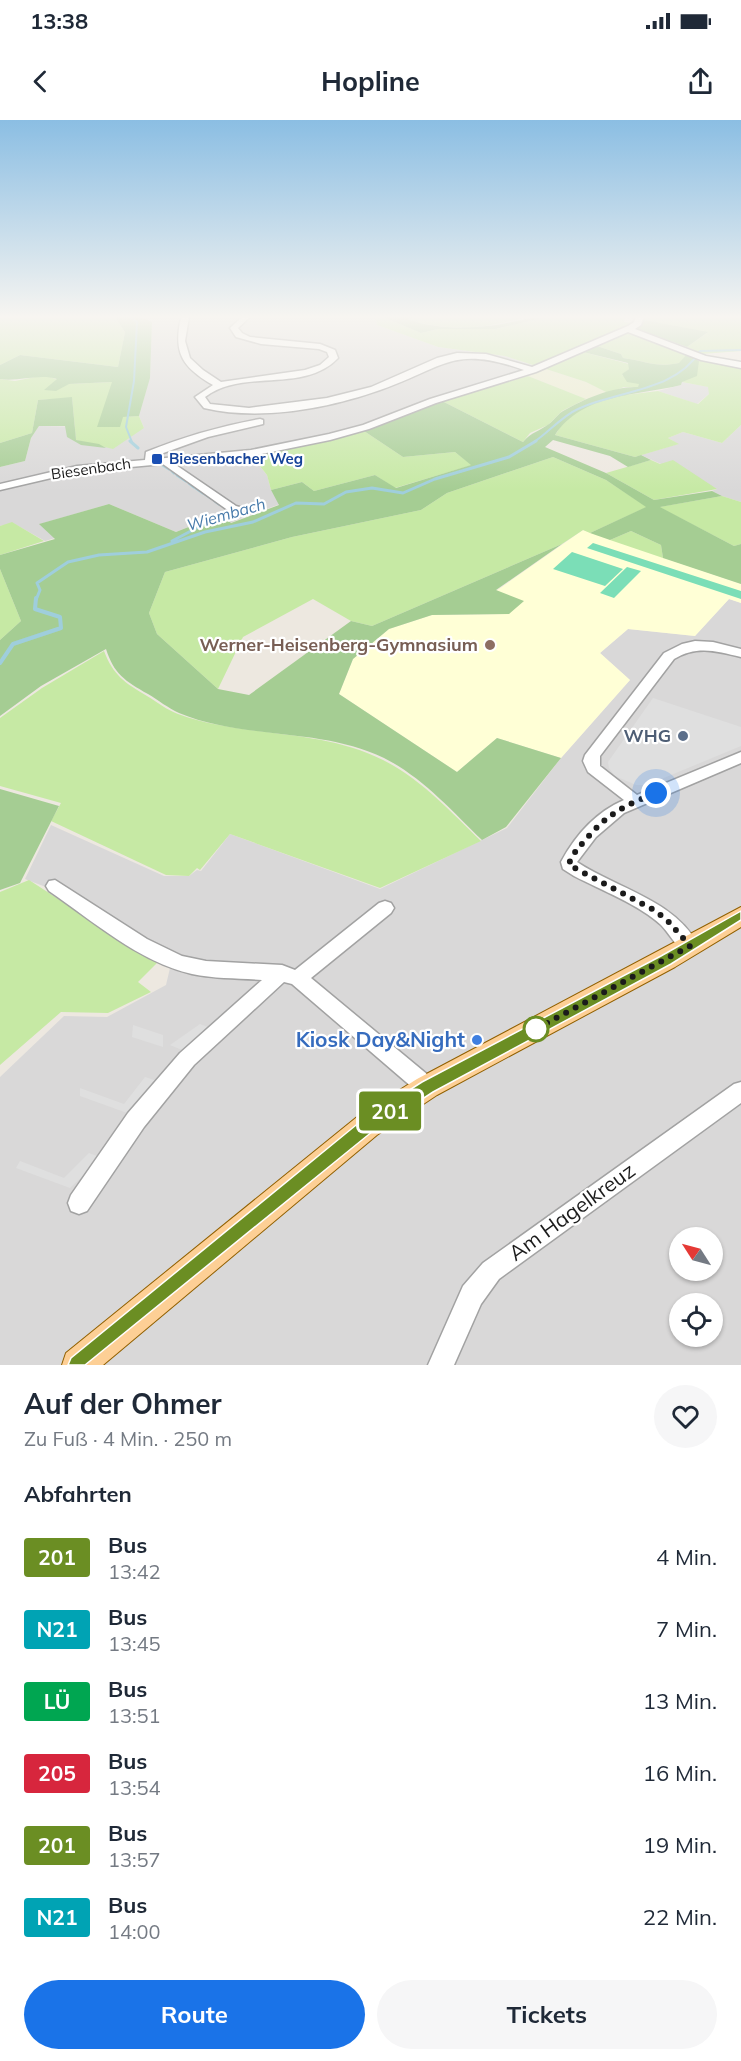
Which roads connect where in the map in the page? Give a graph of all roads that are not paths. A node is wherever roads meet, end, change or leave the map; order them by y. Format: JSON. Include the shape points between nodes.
{"nodes":[{"id":1,"x":205,"y":375,"type":"edge"},
{"id":2,"x":282,"y":375,"type":"edge"},
{"id":3,"x":409,"y":375,"type":"edge"},
{"id":4,"x":517,"y":375,"type":"edge"},
{"id":5,"x":220,"y":385,"type":"junction"},
{"id":6,"x":260,"y":422,"type":"dead end"},
{"id":7,"x":167,"y":460,"type":"junction"},
{"id":8,"x":150,"y":462,"type":"junction"},
{"id":9,"x":0,"y":487,"type":"edge"},
{"id":10,"x":238,"y":510,"type":"dead end"},
{"id":11,"x":741,"y":653,"type":"edge"},
{"id":12,"x":741,"y":757,"type":"edge"},
{"id":13,"x":635,"y":801,"type":"junction"},
{"id":14,"x":55,"y":886,"type":"dead end"},
{"id":15,"x":385,"y":908,"type":"dead end"},
{"id":16,"x":741,"y":916,"type":"edge"},
{"id":17,"x":690,"y":946,"type":"junction"},
{"id":18,"x":290,"y":976,"type":"junction"},
{"id":19,"x":428,"y":1087,"type":"junction"},
{"id":20,"x":741,"y":1091,"type":"edge"},
{"id":21,"x":79,"y":1203,"type":"dead end"},
{"id":22,"x":78,"y":1365,"type":"edge"},
{"id":23,"x":441,"y":1365,"type":"edge"}],
"edges":[{"from":1,"to":5,"type":"street"},
{"from":2,"to":5,"type":"street"},
{"from":3,"to":5,"type":"street","via":[[348,397],[240,410],[215,408],[202,401],[204,392]]},
{"from":4,"to":7,"type":"street","name":"Biesenbach","via":[[330,437],[270,450]]},
{"from":6,"to":8,"type":"street","via":[[184,440],[150,454]]},
{"from":7,"to":8,"type":"street","name":"Biesenbach"},
{"from":7,"to":10,"type":"street","via":[[179,473]]},
{"from":8,"to":9,"type":"street","name":"Biesenbach","via":[[77,469]]},
{"from":11,"to":13,"type":"street","via":[[701,645],[664,653],[591,761],[592,768]]},
{"from":12,"to":13,"type":"street"},
{"from":13,"to":17,"type":"street","via":[[605,818],[571,857],[569,865],[654,910]]},
{"from":14,"to":18,"type":"street","via":[[176,963]]},
{"from":15,"to":18,"type":"street"},
{"from":16,"to":17,"type":"main road"},
{"from":17,"to":19,"type":"main road"},
{"from":18,"to":19,"type":"street"},
{"from":18,"to":21,"type":"street","via":[[186,1059],[136,1119]]},
{"from":19,"to":22,"type":"main road","via":[[367,1126]]},
{"from":20,"to":23,"type":"street","name":"Am Hagelkreuz","via":[[491,1270],[472,1295]]}]}
